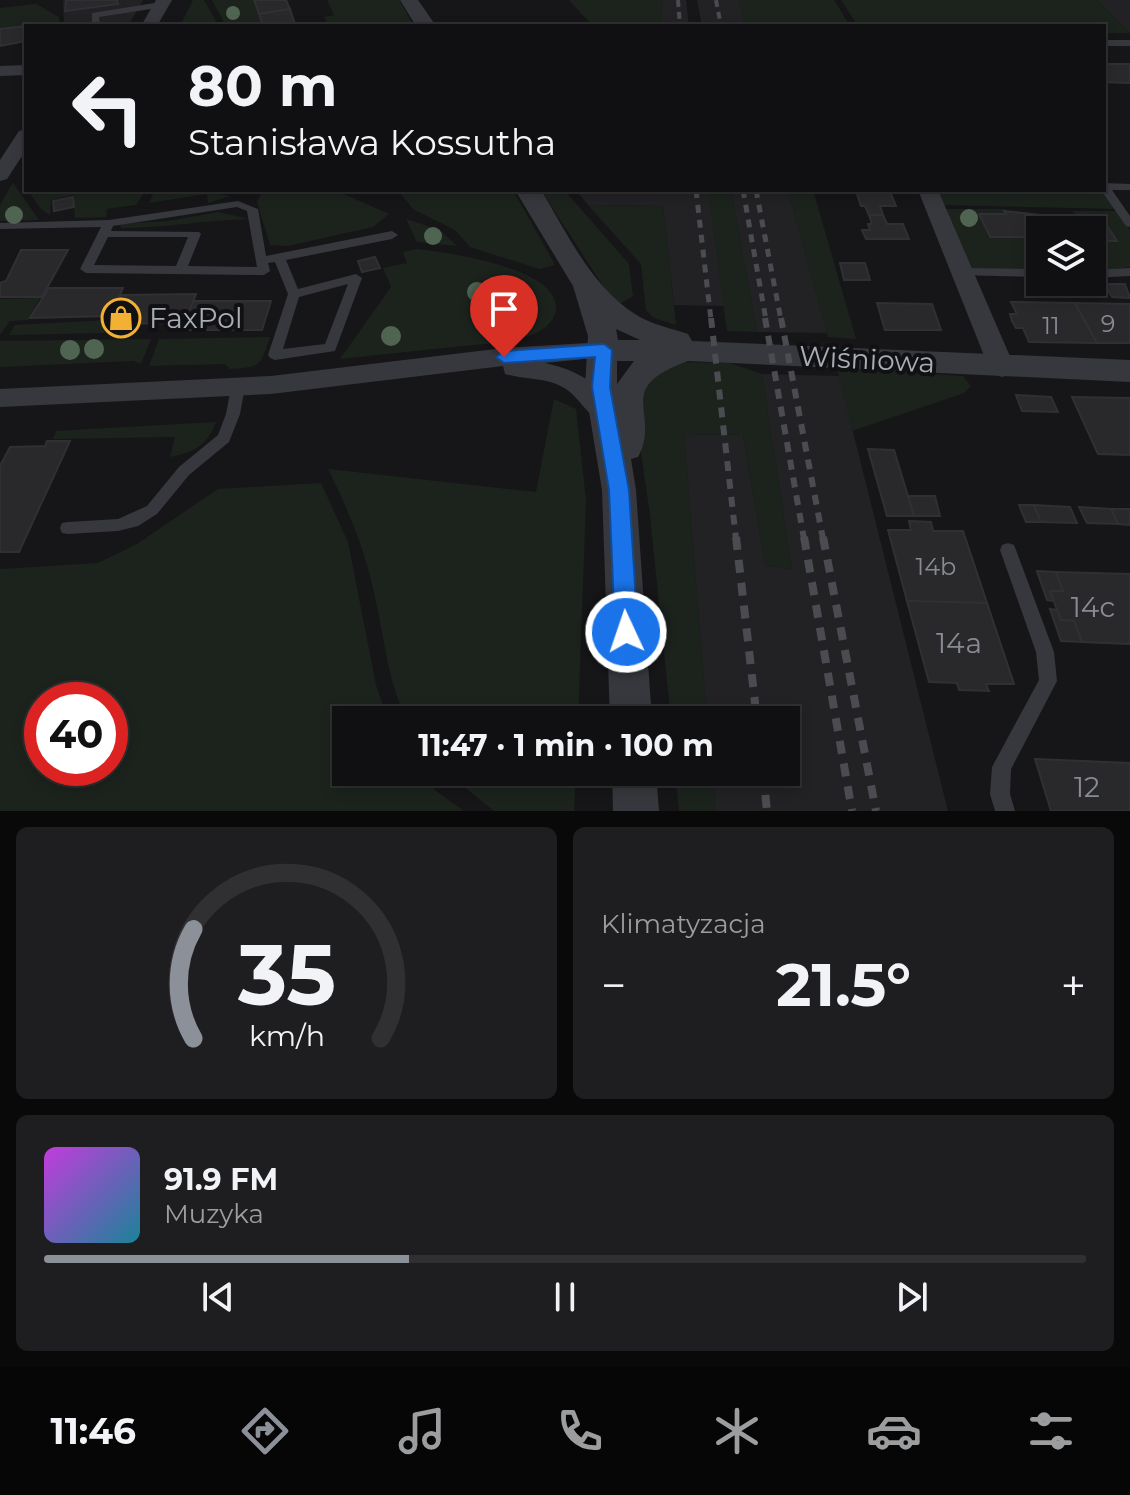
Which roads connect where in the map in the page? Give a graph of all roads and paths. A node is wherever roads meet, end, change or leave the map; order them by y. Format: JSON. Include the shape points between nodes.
{"nodes":[{"id":1,"x":412,"y":0,"type":"edge"},
{"id":2,"x":162,"y":2,"type":"edge"},
{"id":3,"x":96,"y":24,"type":"edge"},
{"id":4,"x":150,"y":24,"type":"edge"},
{"id":5,"x":425,"y":24,"type":"edge"},
{"id":6,"x":1106,"y":43,"type":"edge"},
{"id":7,"x":1130,"y":43,"type":"edge"},
{"id":8,"x":24,"y":70,"type":"edge"},
{"id":9,"x":0,"y":71,"type":"edge"},
{"id":10,"x":24,"y":138,"type":"edge"},
{"id":11,"x":0,"y":175,"type":"edge"},
{"id":12,"x":1106,"y":187,"type":"edge"},
{"id":13,"x":1130,"y":187,"type":"edge"},
{"id":14,"x":1106,"y":190,"type":"edge"},
{"id":15,"x":529,"y":192,"type":"edge"},
{"id":16,"x":929,"y":192,"type":"edge"},
{"id":17,"x":1130,"y":224,"type":"edge"},
{"id":18,"x":0,"y":226,"type":"edge"},
{"id":19,"x":106,"y":228,"type":"junction"},
{"id":20,"x":392,"y":235,"type":"dead end"},
{"id":21,"x":279,"y":257,"type":"junction"},
{"id":22,"x":261,"y":261,"type":"junction"},
{"id":23,"x":180,"y":270,"type":"junction"},
{"id":24,"x":962,"y":272,"type":"junction"},
{"id":25,"x":1130,"y":272,"type":"edge"},
{"id":26,"x":1026,"y":273,"type":"edge"},
{"id":27,"x":1106,"y":273,"type":"edge"},
{"id":28,"x":586,"y":282,"type":"junction"},
{"id":29,"x":294,"y":294,"type":"junction"},
{"id":30,"x":604,"y":350,"type":"junction"},
{"id":31,"x":697,"y":352,"type":"junction"},
{"id":32,"x":475,"y":361,"type":"junction"},
{"id":33,"x":1002,"y":368,"type":"junction"},
{"id":34,"x":1130,"y":371,"type":"edge"},
{"id":35,"x":238,"y":387,"type":"junction"},
{"id":36,"x":0,"y":398,"type":"edge"},
{"id":37,"x":606,"y":415,"type":"junction"},
{"id":38,"x":619,"y":490,"type":"junction"},
{"id":39,"x":68,"y":528,"type":"dead end"},
{"id":40,"x":1008,"y":550,"type":"dead end"},
{"id":41,"x":630,"y":706,"type":"edge"},
{"id":42,"x":635,"y":786,"type":"edge"},
{"id":43,"x":636,"y":811,"type":"edge"},
{"id":44,"x":1005,"y":811,"type":"edge"}],
"edges":[{"from":1,"to":5,"type":"street"},
{"from":2,"to":3,"type":"lane","via":[[95,15]]},
{"from":2,"to":4,"type":"street"},
{"from":6,"to":7,"type":"lane"},
{"from":8,"to":9,"type":"street"},
{"from":10,"to":11,"type":"street"},
{"from":12,"to":13,"type":"lane"},
{"from":14,"to":17,"type":"lane"},
{"from":15,"to":28,"type":"street"},
{"from":16,"to":24,"type":"street"},
{"from":18,"to":19,"type":"lane"},
{"from":19,"to":22,"type":"lane","via":[[238,204],[252,209]]},
{"from":19,"to":23,"type":"lane","via":[[195,234]]},
{"from":19,"to":23,"type":"lane","via":[[86,269]]},
{"from":20,"to":21,"type":"lane"},
{"from":21,"to":22,"type":"lane"},
{"from":21,"to":29,"type":"lane"},
{"from":22,"to":23,"type":"lane","via":[[264,271]]},
{"from":24,"to":26,"type":"lane"},
{"from":24,"to":33,"type":"street"},
{"from":25,"to":27,"type":"lane"},
{"from":28,"to":30,"type":"street"},
{"from":28,"to":31,"type":"street","via":[[625,322]]},
{"from":29,"to":29,"type":"lane","via":[[275,355],[330,348],[356,278]]},
{"from":30,"to":31,"type":"street","name":"Wiśniowa"},
{"from":30,"to":32,"type":"street"},
{"from":30,"to":37,"type":"street","via":[[601,387]]},
{"from":31,"to":33,"type":"street","name":"Wiśniowa"},
{"from":31,"to":38,"type":"street","via":[[656,362],[632,383],[626,398],[626,452]]},
{"from":32,"to":35,"type":"street"},
{"from":32,"to":37,"type":"street","via":[[559,374],[588,390]]},
{"from":33,"to":34,"type":"street","name":"Wiśniowa"},
{"from":35,"to":36,"type":"street"},
{"from":35,"to":39,"type":"lane","via":[[224,438],[184,471],[152,510],[118,525]]},
{"from":37,"to":38,"type":"street"},
{"from":38,"to":41,"type":"street"},
{"from":40,"to":44,"type":"lane","via":[[1045,652],[1048,681],[1002,767]]},
{"from":42,"to":43,"type":"street"}]}
